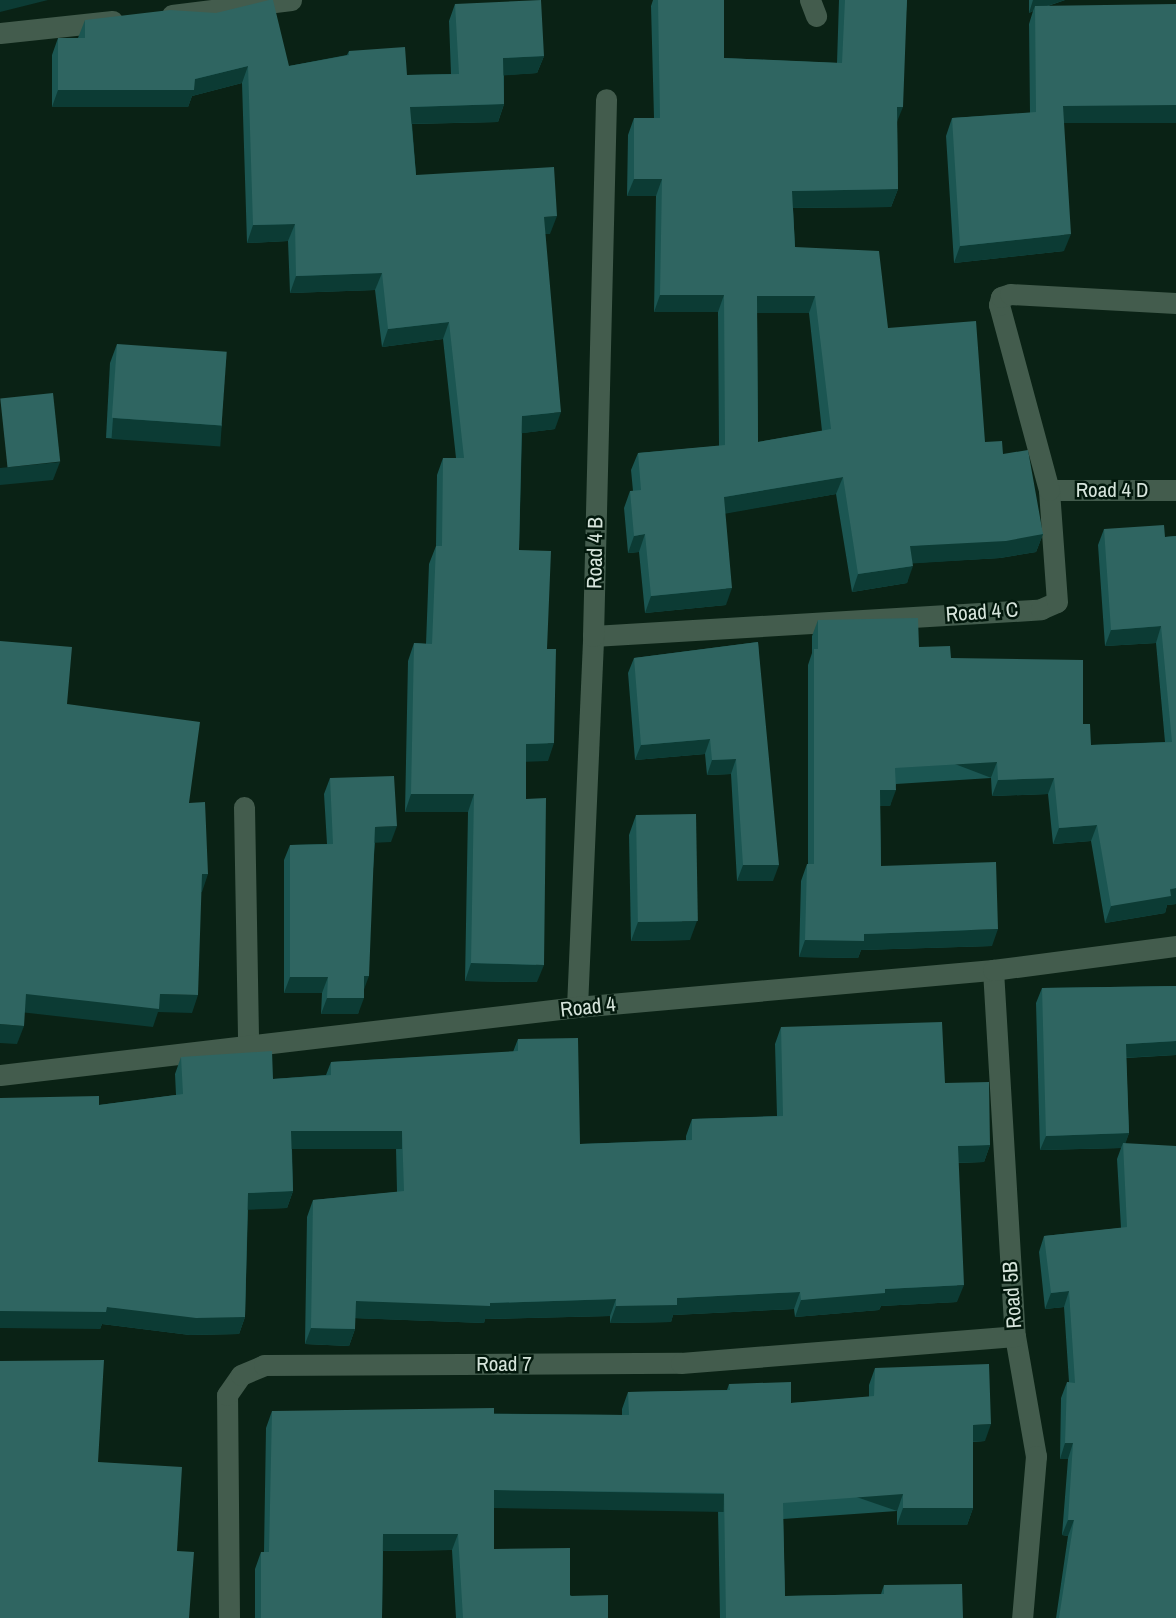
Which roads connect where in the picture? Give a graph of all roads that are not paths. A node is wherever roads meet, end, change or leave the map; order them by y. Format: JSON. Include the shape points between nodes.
{"nodes":[{"id":1,"x":291,"y":0,"type":"edge"},
{"id":2,"x":0,"y":33,"type":"edge"},
{"id":3,"x":606,"y":99,"type":"dead end"},
{"id":4,"x":1176,"y":303,"type":"edge"},
{"id":5,"x":1049,"y":490,"type":"junction"},
{"id":6,"x":1176,"y":490,"type":"edge"},
{"id":7,"x":593,"y":636,"type":"junction"},
{"id":8,"x":244,"y":807,"type":"dead end"},
{"id":9,"x":1176,"y":946,"type":"edge"},
{"id":10,"x":993,"y":970,"type":"junction"},
{"id":11,"x":577,"y":1007,"type":"junction"},
{"id":12,"x":248,"y":1047,"type":"junction"},
{"id":13,"x":0,"y":1075,"type":"edge"},
{"id":14,"x":1015,"y":1336,"type":"junction"},
{"id":15,"x":229,"y":1618,"type":"edge"},
{"id":16,"x":1022,"y":1618,"type":"edge"}],
"edges":[{"from":1,"to":2,"type":"street"},
{"from":3,"to":7,"type":"street","name":"Road 4 B"},
{"from":4,"to":5,"type":"street","name":"Road 4 C","via":[[1001,297],[999,305]]},
{"from":5,"to":6,"type":"street","name":"Road 4 D"},
{"from":5,"to":7,"type":"street","name":"Road 4 C","via":[[1059,579],[1057,603],[1041,609]]},
{"from":7,"to":11,"type":"street","name":"Road 4 B"},
{"from":8,"to":12,"type":"street"},
{"from":9,"to":10,"type":"street","name":"Road 4"},
{"from":10,"to":11,"type":"street","name":"Road 4"},
{"from":10,"to":14,"type":"street","name":"Road 5B"},
{"from":11,"to":12,"type":"street","name":"Road 4"},
{"from":12,"to":13,"type":"street","name":"Road 4"},
{"from":14,"to":15,"type":"street","name":"Road 7","via":[[681,1363],[264,1365],[242,1375],[227,1395]]},
{"from":14,"to":16,"type":"street","name":"Road 5B","via":[[1036,1456]]}]}
